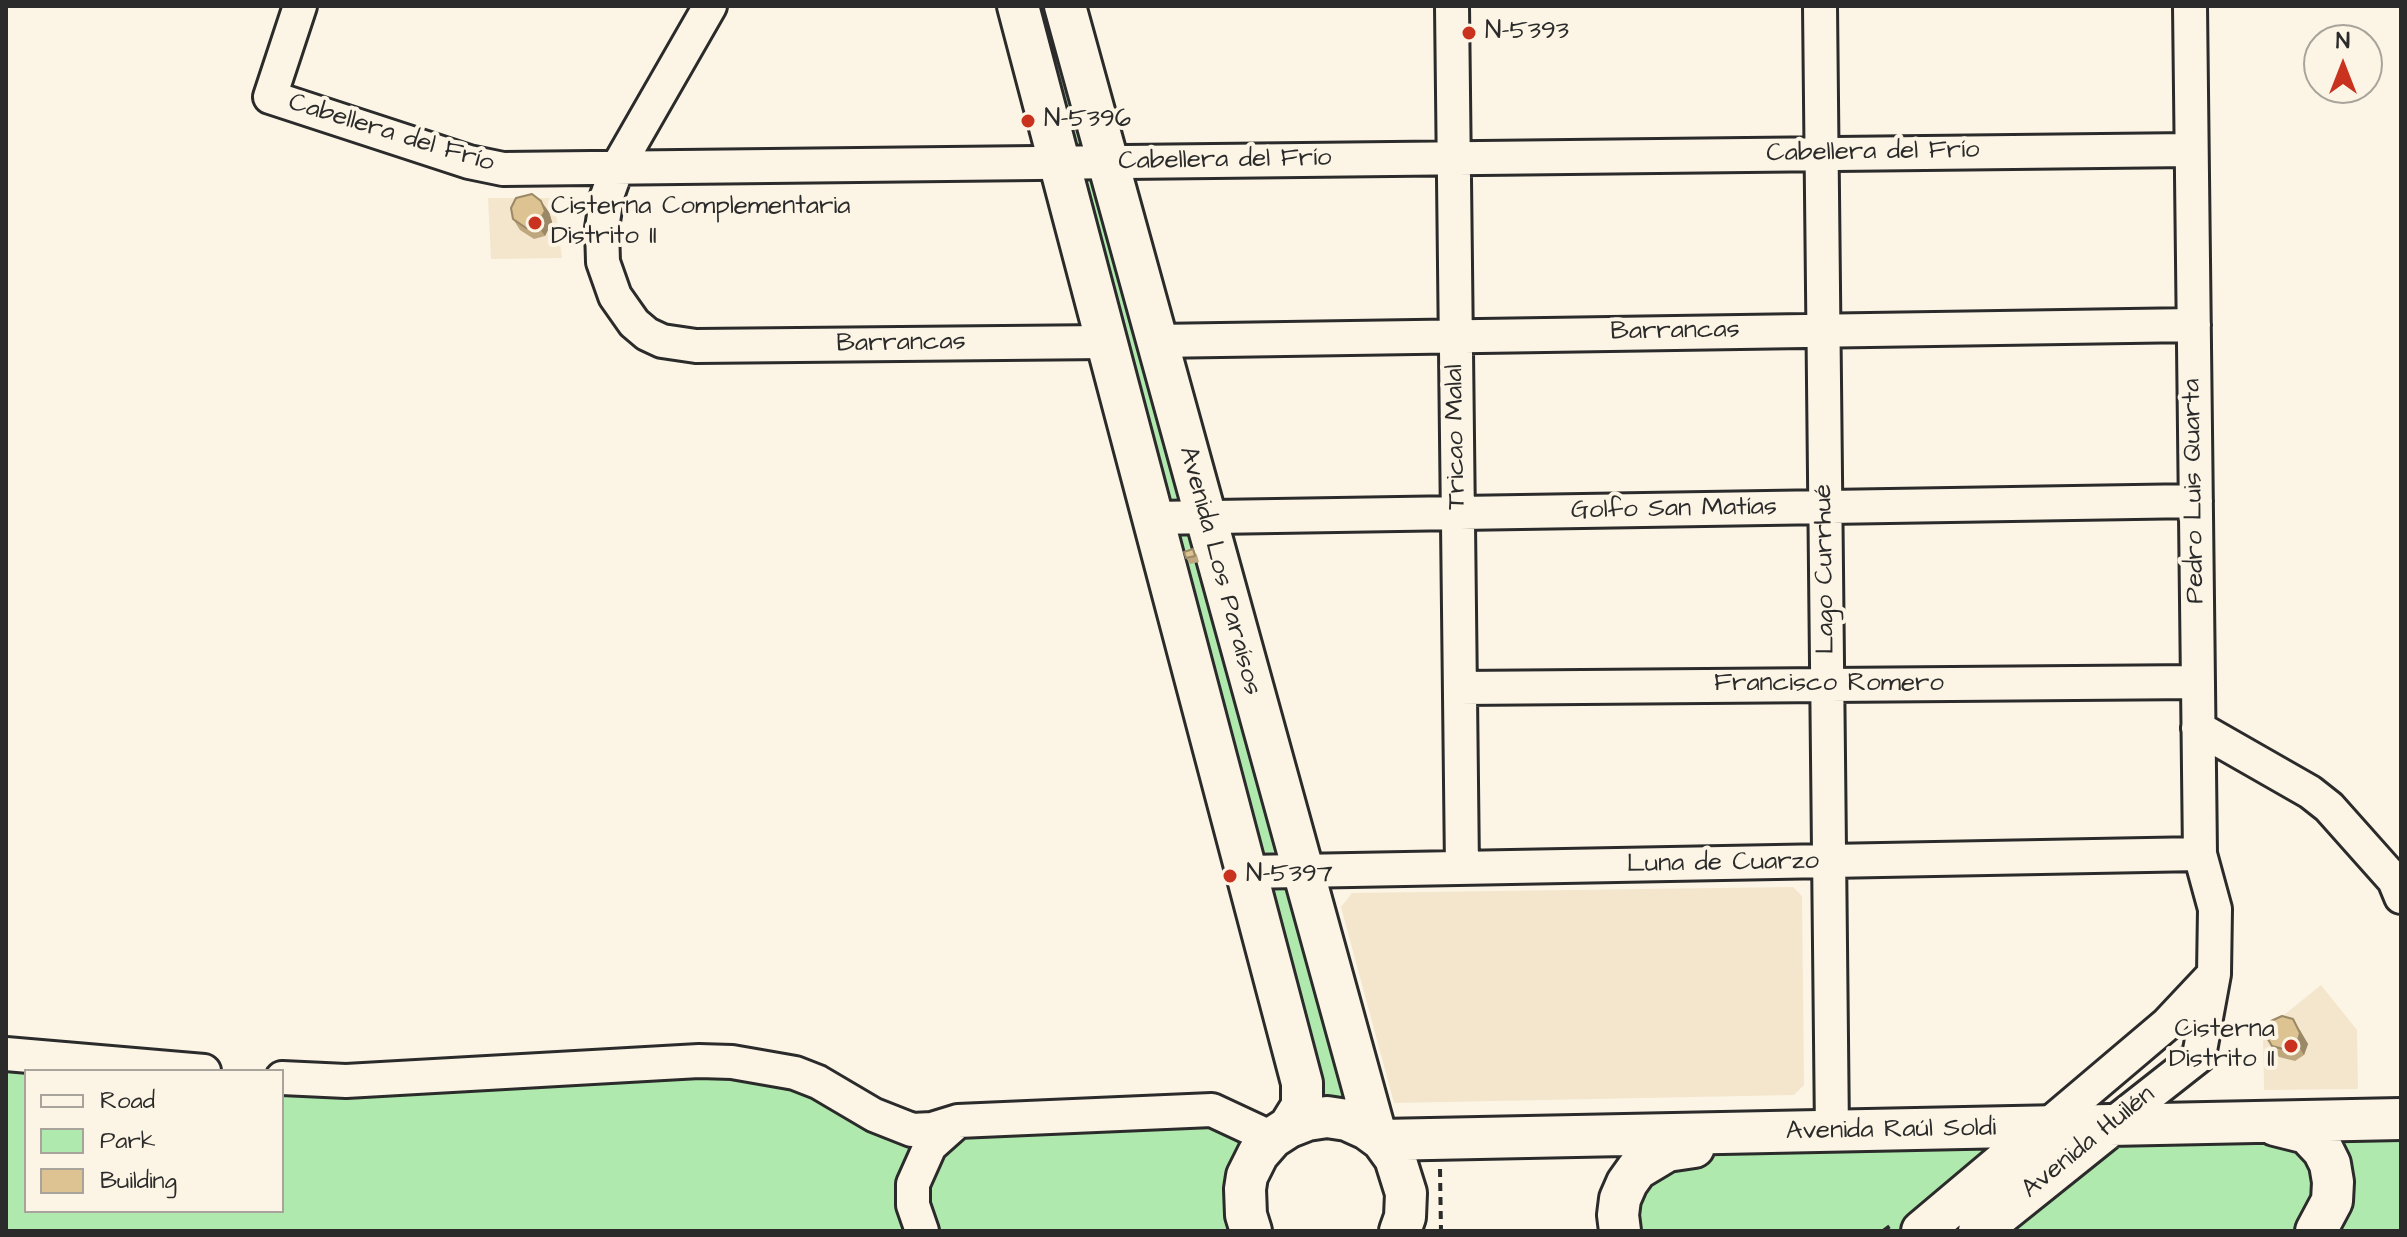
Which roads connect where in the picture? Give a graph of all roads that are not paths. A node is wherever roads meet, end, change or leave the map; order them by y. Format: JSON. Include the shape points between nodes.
{"nodes":[{"id":1,"x":300,"y":6,"type":"edge"},
{"id":2,"x":710,"y":6,"type":"edge"},
{"id":3,"x":1018,"y":6,"type":"edge"},
{"id":4,"x":1065,"y":6,"type":"edge"},
{"id":5,"x":1452,"y":6,"type":"edge"},
{"id":6,"x":1820,"y":6,"type":"edge"},
{"id":7,"x":2190,"y":6,"type":"edge"},
{"id":8,"x":2191,"y":150,"type":"junction"},
{"id":9,"x":1821,"y":154,"type":"junction"},
{"id":10,"x":1453,"y":158,"type":"junction"},
{"id":11,"x":1107,"y":163,"type":"junction"},
{"id":12,"x":1059,"y":164,"type":"junction"},
{"id":13,"x":617,"y":168,"type":"junction"},
{"id":14,"x":2194,"y":325,"type":"junction"},
{"id":15,"x":1823,"y":330,"type":"junction"},
{"id":16,"x":1455,"y":335,"type":"junction"},
{"id":17,"x":1156,"y":341,"type":"junction"},
{"id":18,"x":1106,"y":342,"type":"junction"},
{"id":19,"x":2196,"y":501,"type":"junction"},
{"id":20,"x":1825,"y":507,"type":"junction"},
{"id":21,"x":1457,"y":513,"type":"junction"},
{"id":22,"x":1204,"y":517,"type":"junction"},
{"id":23,"x":1153,"y":518,"type":"junction"},
{"id":24,"x":2198,"y":682,"type":"junction"},
{"id":25,"x":1827,"y":685,"type":"junction"},
{"id":26,"x":1460,"y":688,"type":"junction"},
{"id":27,"x":2198,"y":728,"type":"junction"},
{"id":28,"x":2200,"y":854,"type":"junction"},
{"id":29,"x":1829,"y":862,"type":"junction"},
{"id":30,"x":1462,"y":868,"type":"junction"},
{"id":31,"x":1301,"y":871,"type":"junction"},
{"id":32,"x":1246,"y":872,"type":"junction"},
{"id":33,"x":2401,"y":897,"type":"edge"},
{"id":34,"x":2214,"y":974,"type":"junction"},
{"id":35,"x":6,"y":1054,"type":"edge"},
{"id":36,"x":2199,"y":1056,"type":"joint"},
{"id":37,"x":181,"y":1069,"type":"edge"},
{"id":38,"x":284,"y":1078,"type":"edge"},
{"id":39,"x":2401,"y":1119,"type":"edge"},
{"id":40,"x":958,"y":1121,"type":"junction"},
{"id":41,"x":2263,"y":1123,"type":"junction"},
{"id":42,"x":2110,"y":1126,"type":"junction"},
{"id":43,"x":2043,"y":1129,"type":"junction"},
{"id":44,"x":1832,"y":1132,"type":"junction"},
{"id":45,"x":1280,"y":1133,"type":"junction"},
{"id":46,"x":1764,"y":1133,"type":"junction"},
{"id":47,"x":1379,"y":1138,"type":"junction"},
{"id":48,"x":922,"y":1231,"type":"edge"},
{"id":49,"x":1251,"y":1231,"type":"edge"},
{"id":50,"x":1400,"y":1231,"type":"edge"},
{"id":51,"x":1620,"y":1231,"type":"edge"},
{"id":52,"x":1922,"y":1231,"type":"edge"},
{"id":53,"x":1979,"y":1231,"type":"edge"},
{"id":54,"x":2316,"y":1231,"type":"edge"}],
"edges":[{"from":1,"to":13,"type":"street","name":"Cabellera del Frío","via":[[270,97],[480,165]]},
{"from":2,"to":13,"type":"street","name":"Barrancas"},
{"from":3,"to":12,"type":"main road","name":"Avenida Los Paraísos"},
{"from":4,"to":11,"type":"main road","name":"Avenida Los Paraísos"},
{"from":5,"to":10,"type":"street","name":"Tricao Malal"},
{"from":6,"to":9,"type":"street","name":"Lago Currhué"},
{"from":7,"to":8,"type":"street","name":"Pedro Luis Quarta"},
{"from":8,"to":9,"type":"street","name":"Cabellera del Frío"},
{"from":8,"to":14,"type":"street","name":"Pedro Luis Quarta"},
{"from":9,"to":10,"type":"street","name":"Cabellera del Frío"},
{"from":9,"to":15,"type":"street","name":"Lago Currhué"},
{"from":10,"to":11,"type":"street","name":"Cabellera del Frío"},
{"from":10,"to":16,"type":"street","name":"Tricao Malal"},
{"from":11,"to":12,"type":"street","name":"Cabellera del Frío"},
{"from":11,"to":17,"type":"main road","name":"Avenida Los Paraísos"},
{"from":12,"to":13,"type":"street","name":"Cabellera del Frío"},
{"from":12,"to":18,"type":"main road","name":"Avenida Los Paraísos"},
{"from":13,"to":18,"type":"street","name":"Barrancas","via":[[605,204],[603,262],[615,296],[634,323],[671,343]]},
{"from":14,"to":15,"type":"street","name":"Barrancas"},
{"from":14,"to":19,"type":"street","name":"Pedro Luis Quarta"},
{"from":15,"to":16,"type":"street","name":"Barrancas"},
{"from":15,"to":20,"type":"street","name":"Lago Currhué"},
{"from":16,"to":17,"type":"street","name":"Barrancas"},
{"from":16,"to":21,"type":"street","name":"Tricao Malal"},
{"from":17,"to":22,"type":"main road","name":"Avenida Los Paraísos"},
{"from":18,"to":23,"type":"main road","name":"Avenida Los Paraísos"},
{"from":19,"to":20,"type":"street","name":"Golfo San Matías"},
{"from":19,"to":24,"type":"street","name":"Pedro Luis Quarta"},
{"from":20,"to":21,"type":"street","name":"Golfo San Matías"},
{"from":20,"to":25,"type":"street","name":"Lago Currhué"},
{"from":21,"to":22,"type":"street","name":"Golfo San Matías"},
{"from":21,"to":26,"type":"street","name":"Tricao Malal"},
{"from":22,"to":23,"type":"street","name":"Golfo San Matías"},
{"from":22,"to":31,"type":"main road","name":"Avenida Los Paraísos"},
{"from":23,"to":32,"type":"main road","name":"Avenida Los Paraísos"},
{"from":24,"to":25,"type":"street","name":"Francisco Romero"},
{"from":24,"to":27,"type":"street","name":"Pedro Luis Quarta"},
{"from":25,"to":26,"type":"street","name":"Francisco Romero"},
{"from":25,"to":29,"type":"street","name":"Lago Currhué"},
{"from":26,"to":30,"type":"street","name":"Tricao Malal"},
{"from":27,"to":28,"type":"street","name":"Pedro Luis Quarta"},
{"from":27,"to":33,"type":"street","via":[[2329,807],[2394,880]]},
{"from":28,"to":29,"type":"street","name":"Luna de Cuarzo"},
{"from":28,"to":34,"type":"street","name":"Pedro Luis Quarta","via":[[2215,909]]},
{"from":29,"to":30,"type":"street","name":"Luna de Cuarzo"},
{"from":29,"to":44,"type":"street","name":"Lago Currhué"},
{"from":30,"to":31,"type":"street","name":"Luna de Cuarzo"},
{"from":31,"to":32,"type":"street","name":"Luna de Cuarzo"},
{"from":31,"to":47,"type":"main road","name":"Avenida Los Paraísos"},
{"from":32,"to":45,"type":"main road","name":"Avenida Los Paraísos","via":[[1303,1089],[1300,1112]]},
{"from":34,"to":36,"type":"street","name":"Pedro Luis Quarta"},
{"from":34,"to":43,"type":"street","name":"Avenida Huilén","via":[[2167,1024]]},
{"from":35,"to":37,"type":"street"},
{"from":36,"to":42,"type":"street","name":"Avenida Huilén"},
{"from":38,"to":40,"type":"street","via":[[346,1081],[732,1062],[795,1073],[912,1130]]},
{"from":39,"to":41,"type":"main road","name":"Avenida Raúl Soldi"},
{"from":40,"to":45,"type":"street","via":[[1212,1110]]},
{"from":40,"to":48,"type":"street","via":[[930,1146],[913,1184]]},
{"from":41,"to":42,"type":"main road","name":"Avenida Raúl Soldi"},
{"from":41,"to":54,"type":"main road","via":[[2307,1133],[2327,1156],[2333,1192]]},
{"from":42,"to":43,"type":"main road","name":"Avenida Raúl Soldi"},
{"from":42,"to":53,"type":"main road","name":"Avenida Huilén"},
{"from":43,"to":44,"type":"main road","name":"Avenida Raúl Soldi"},
{"from":43,"to":52,"type":"main road","name":"Avenida Huilén"},
{"from":44,"to":46,"type":"main road","name":"Avenida Raúl Soldi"},
{"from":45,"to":47,"type":"main road","via":[[1317,1118],[1336,1118]]},
{"from":45,"to":49,"type":"main road","name":"Avenida Los Paraísos","via":[[1258,1154],[1247,1176],[1244,1202]]},
{"from":46,"to":47,"type":"main road","name":"Avenida Raúl Soldi"},
{"from":46,"to":51,"type":"main road","via":[[1724,1146],[1667,1151],[1643,1164],[1623,1191]]},
{"from":47,"to":50,"type":"main road","name":"Avenida Los Paraísos","via":[[1405,1180]]}]}
